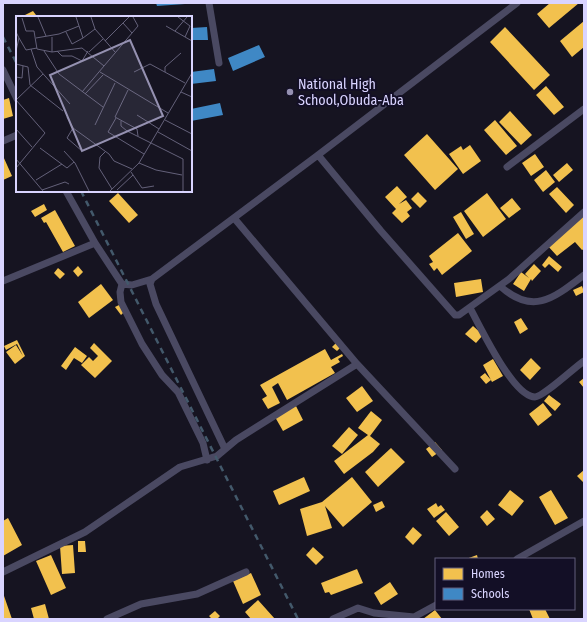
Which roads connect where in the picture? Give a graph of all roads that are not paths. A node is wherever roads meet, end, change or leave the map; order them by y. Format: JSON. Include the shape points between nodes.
{"nodes":[{"id":1,"x":209,"y":3,"type":"edge"},
{"id":2,"x":517,"y":3,"type":"edge"},
{"id":3,"x":219,"y":63,"type":"dead end"},
{"id":4,"x":3,"y":70,"type":"edge"},
{"id":5,"x":16,"y":97,"type":"edge"},
{"id":6,"x":584,"y":109,"type":"edge"},
{"id":7,"x":16,"y":135,"type":"edge"},
{"id":8,"x":3,"y":140,"type":"edge"},
{"id":9,"x":318,"y":155,"type":"junction"},
{"id":10,"x":507,"y":167,"type":"dead end"},
{"id":11,"x":67,"y":192,"type":"edge"},
{"id":12,"x":584,"y":212,"type":"edge"},
{"id":13,"x":234,"y":218,"type":"junction"},
{"id":14,"x":95,"y":243,"type":"junction"},
{"id":15,"x":584,"y":275,"type":"edge"},
{"id":16,"x":152,"y":278,"type":"junction"},
{"id":17,"x":3,"y":281,"type":"edge"},
{"id":18,"x":122,"y":284,"type":"junction"},
{"id":19,"x":500,"y":286,"type":"junction"},
{"id":20,"x":470,"y":308,"type":"junction"},
{"id":21,"x":584,"y":361,"type":"edge"},
{"id":22,"x":357,"y":364,"type":"junction"},
{"id":23,"x":226,"y":449,"type":"junction"},
{"id":24,"x":207,"y":460,"type":"junction"},
{"id":25,"x":455,"y":469,"type":"dead end"},
{"id":26,"x":584,"y":521,"type":"edge"},
{"id":27,"x":519,"y":558,"type":"edge"},
{"id":28,"x":3,"y":572,"type":"edge"},
{"id":29,"x":246,"y":572,"type":"dead end"},
{"id":30,"x":435,"y":606,"type":"edge"},
{"id":31,"x":415,"y":618,"type":"edge"},
{"id":32,"x":108,"y":619,"type":"edge"},
{"id":33,"x":333,"y":619,"type":"edge"}],
"edges":[{"from":1,"to":3,"type":"street"},
{"from":2,"to":9,"type":"street"},
{"from":4,"to":5,"type":"street"},
{"from":6,"to":10,"type":"street"},
{"from":7,"to":8,"type":"street"},
{"from":9,"to":13,"type":"street"},
{"from":9,"to":20,"type":"street","via":[[451,311],[459,315]]},
{"from":11,"to":14,"type":"street"},
{"from":12,"to":19,"type":"street"},
{"from":13,"to":16,"type":"street"},
{"from":13,"to":22,"type":"street"},
{"from":14,"to":17,"type":"street"},
{"from":14,"to":18,"type":"street"},
{"from":15,"to":19,"type":"street","via":[[544,302],[524,300],[509,294]]},
{"from":16,"to":18,"type":"street","via":[[132,285]]},
{"from":16,"to":23,"type":"street","via":[[150,284],[156,304]]},
{"from":18,"to":24,"type":"street","via":[[121,302],[142,344],[162,375],[178,392],[203,443]]},
{"from":19,"to":20,"type":"street"},
{"from":20,"to":21,"type":"street","via":[[498,360],[527,395],[536,397],[546,392]]},
{"from":22,"to":23,"type":"street","via":[[236,440]]},
{"from":22,"to":25,"type":"street"},
{"from":23,"to":24,"type":"street"},
{"from":24,"to":28,"type":"street","via":[[180,467],[85,532]]},
{"from":26,"to":27,"type":"street"},
{"from":29,"to":32,"type":"street","via":[[197,594],[141,604]]},
{"from":30,"to":31,"type":"street"},
{"from":31,"to":33,"type":"street","via":[[374,613],[358,608]]}]}
